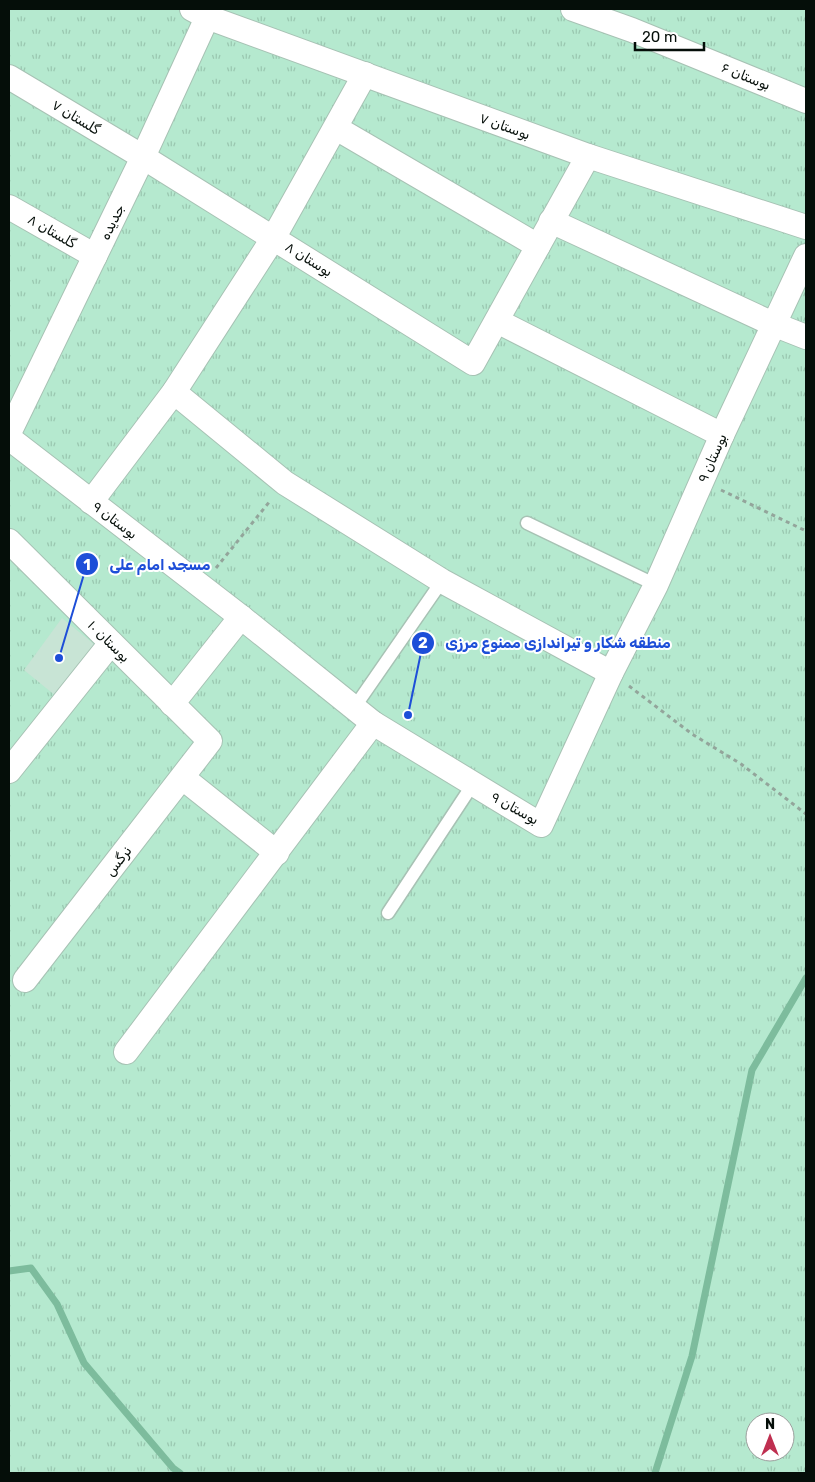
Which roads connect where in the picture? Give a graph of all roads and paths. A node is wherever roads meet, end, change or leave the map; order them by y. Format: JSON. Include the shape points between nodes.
{"nodes":[{"id":1,"x":574,"y":9,"type":"edge"},
{"id":2,"x":203,"y":11,"type":"edge"},
{"id":3,"x":365,"y":74,"type":"junction"},
{"id":4,"x":9,"y":78,"type":"edge"},
{"id":5,"x":806,"y":101,"type":"edge"},
{"id":6,"x":336,"y":128,"type":"junction"},
{"id":7,"x":588,"y":156,"type":"junction"},
{"id":8,"x":143,"y":157,"type":"junction"},
{"id":9,"x":9,"y":206,"type":"edge"},
{"id":10,"x":551,"y":221,"type":"junction"},
{"id":11,"x":806,"y":227,"type":"edge"},
{"id":12,"x":274,"y":238,"type":"junction"},
{"id":13,"x":538,"y":246,"type":"junction"},
{"id":14,"x":95,"y":256,"type":"junction"},
{"id":15,"x":806,"y":256,"type":"edge"},
{"id":16,"x":497,"y":321,"type":"junction"},
{"id":17,"x":773,"y":324,"type":"junction"},
{"id":18,"x":806,"y":337,"type":"edge"},
{"id":19,"x":174,"y":392,"type":"junction"},
{"id":20,"x":9,"y":433,"type":"edge"},
{"id":21,"x":722,"y":434,"type":"junction"},
{"id":22,"x":9,"y":438,"type":"edge"},
{"id":23,"x":702,"y":481,"type":"junction"},
{"id":24,"x":285,"y":484,"type":"junction"},
{"id":25,"x":91,"y":502,"type":"junction"},
{"id":26,"x":527,"y":523,"type":"dead end"},
{"id":27,"x":806,"y":531,"type":"edge"},
{"id":28,"x":9,"y":540,"type":"edge"},
{"id":29,"x":442,"y":582,"type":"junction"},
{"id":30,"x":656,"y":585,"type":"junction"},
{"id":31,"x":201,"y":586,"type":"junction"},
{"id":32,"x":241,"y":617,"type":"junction"},
{"id":33,"x":112,"y":643,"type":"junction"},
{"id":34,"x":611,"y":672,"type":"junction"},
{"id":35,"x":172,"y":704,"type":"junction"},
{"id":36,"x":354,"y":708,"type":"junction"},
{"id":37,"x":373,"y":723,"type":"junction"},
{"id":38,"x":210,"y":741,"type":"joint"},
{"id":39,"x":9,"y":771,"type":"edge"},
{"id":40,"x":183,"y":778,"type":"junction"},
{"id":41,"x":474,"y":784,"type":"junction"},
{"id":42,"x":806,"y":814,"type":"edge"},
{"id":43,"x":276,"y":853,"type":"junction"},
{"id":44,"x":388,"y":913,"type":"dead end"},
{"id":45,"x":25,"y":980,"type":"dead end"},
{"id":46,"x":126,"y":1052,"type":"dead end"}],
"edges":[{"from":1,"to":5,"type":"street","name":"بوستان ۶"},
{"from":2,"to":3,"type":"street","name":"بوستان ۷"},
{"from":2,"to":8,"type":"street","name":"جدیده"},
{"from":3,"to":6,"type":"street"},
{"from":3,"to":7,"type":"street","name":"بوستان ۷"},
{"from":4,"to":8,"type":"street","name":"گلستان ۷"},
{"from":6,"to":12,"type":"street"},
{"from":6,"to":13,"type":"street"},
{"from":7,"to":10,"type":"street"},
{"from":7,"to":11,"type":"street","name":"بوستان ۷"},
{"from":8,"to":12,"type":"street","name":"بوستان ۸"},
{"from":8,"to":14,"type":"street","name":"جدیده"},
{"from":9,"to":14,"type":"street","name":"گلستان ۸"},
{"from":10,"to":13,"type":"street"},
{"from":10,"to":17,"type":"street"},
{"from":12,"to":16,"type":"street","name":"بوستان ۸","via":[[474,363]]},
{"from":12,"to":19,"type":"street"},
{"from":13,"to":16,"type":"street"},
{"from":14,"to":20,"type":"street","name":"جدیده"},
{"from":15,"to":17,"type":"street","name":"بوستان ۹"},
{"from":16,"to":21,"type":"street"},
{"from":17,"to":18,"type":"street"},
{"from":17,"to":21,"type":"street","name":"بوستان ۹"},
{"from":19,"to":24,"type":"street"},
{"from":19,"to":25,"type":"street"},
{"from":21,"to":23,"type":"street","name":"بوستان ۹"},
{"from":22,"to":25,"type":"street","name":"بوستان ۹"},
{"from":23,"to":27,"type":"path"},
{"from":23,"to":30,"type":"street","name":"بوستان ۹"},
{"from":24,"to":29,"type":"street"},
{"from":24,"to":31,"type":"path"},
{"from":25,"to":31,"type":"street","name":"بوستان ۹"},
{"from":26,"to":30,"type":"lane"},
{"from":28,"to":33,"type":"street","name":"بوستان ۱۰"},
{"from":29,"to":34,"type":"street"},
{"from":29,"to":36,"type":"lane"},
{"from":30,"to":34,"type":"street","name":"بوستان ۹"},
{"from":31,"to":32,"type":"street","name":"بوستان ۹"},
{"from":32,"to":35,"type":"street"},
{"from":32,"to":36,"type":"street","name":"بوستان ۹"},
{"from":33,"to":35,"type":"street","name":"بوستان ۱۰"},
{"from":33,"to":39,"type":"street"},
{"from":34,"to":41,"type":"street","name":"بوستان ۹","via":[[541,825]]},
{"from":34,"to":42,"type":"path"},
{"from":35,"to":38,"type":"street","name":"بوستان ۱۰"},
{"from":36,"to":37,"type":"street","name":"بوستان ۹"},
{"from":37,"to":41,"type":"street","name":"بوستان ۹"},
{"from":37,"to":43,"type":"street"},
{"from":38,"to":40,"type":"street","name":"نرگس"},
{"from":40,"to":43,"type":"street"},
{"from":40,"to":45,"type":"street","name":"نرگس"},
{"from":41,"to":44,"type":"lane"},
{"from":43,"to":46,"type":"street"}]}
